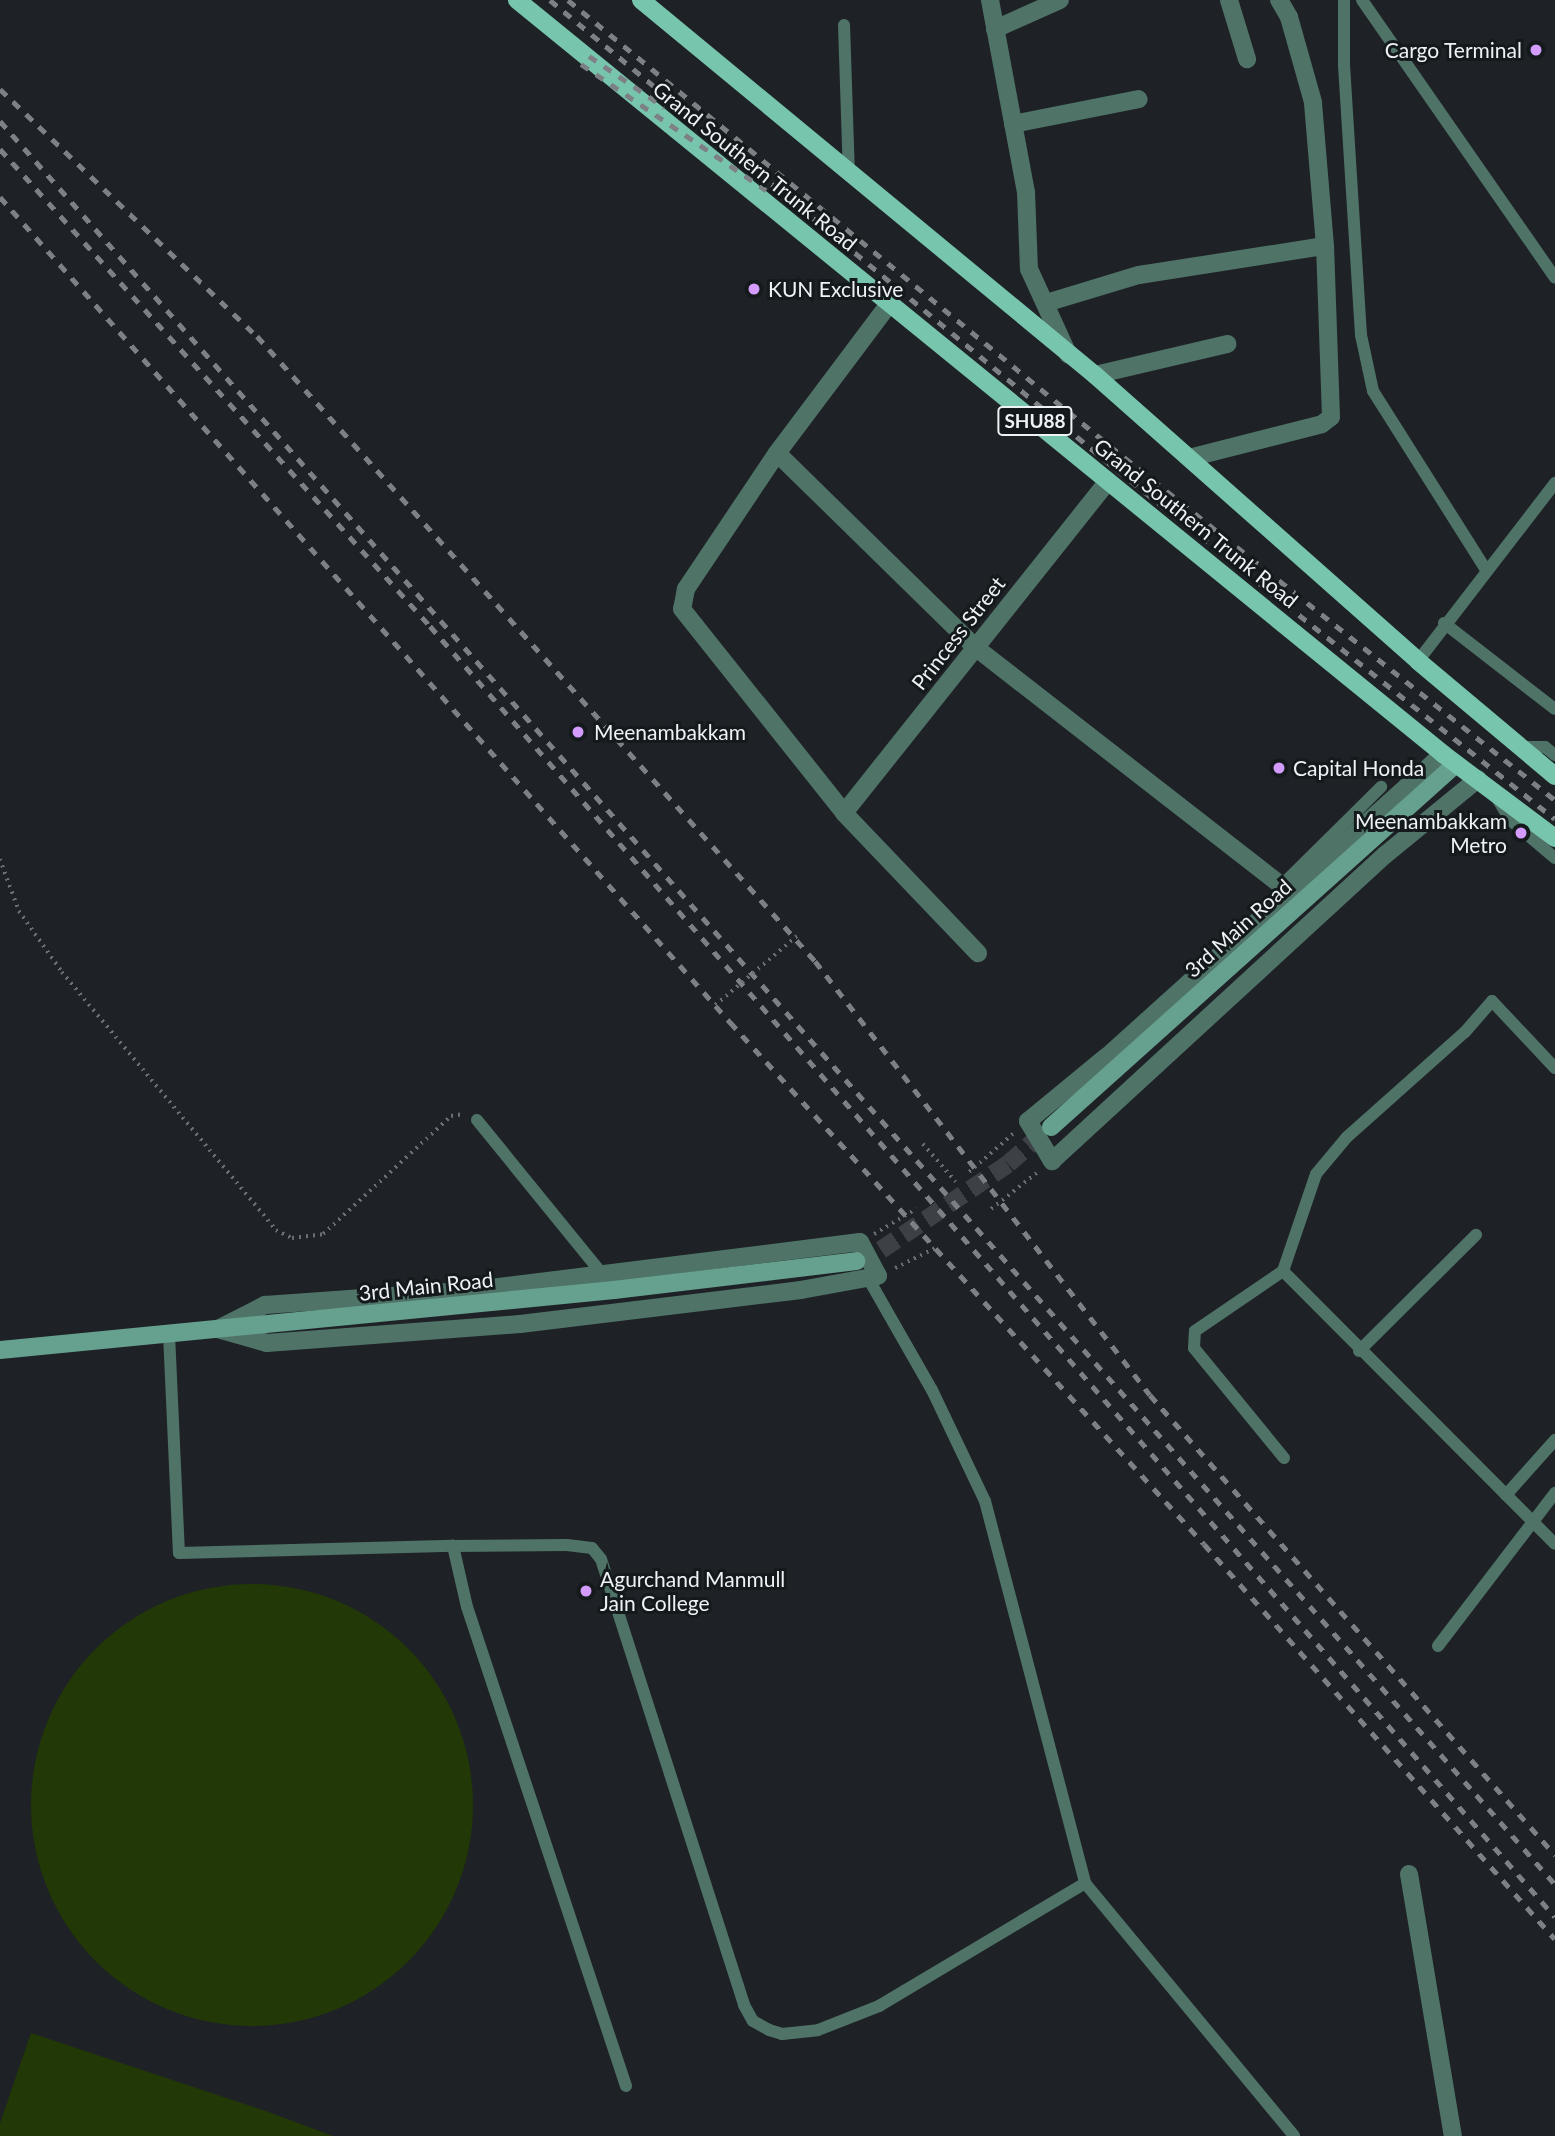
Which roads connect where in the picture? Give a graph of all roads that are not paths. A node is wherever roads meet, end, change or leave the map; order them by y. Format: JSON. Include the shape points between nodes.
{"nodes":[{"id":1,"x":517,"y":0,"type":"edge"},
{"id":2,"x":641,"y":0,"type":"edge"},
{"id":3,"x":990,"y":0,"type":"edge"},
{"id":4,"x":1060,"y":0,"type":"edge"},
{"id":5,"x":1229,"y":0,"type":"edge"},
{"id":6,"x":1279,"y":0,"type":"edge"},
{"id":7,"x":1344,"y":0,"type":"edge"},
{"id":8,"x":1362,"y":0,"type":"edge"},
{"id":9,"x":844,"y":25,"type":"dead end"},
{"id":10,"x":995,"y":29,"type":"junction"},
{"id":11,"x":1247,"y":59,"type":"dead end"},
{"id":12,"x":1139,"y":99,"type":"dead end"},
{"id":13,"x":1013,"y":124,"type":"junction"},
{"id":14,"x":849,"y":175,"type":"junction"},
{"id":15,"x":1325,"y":246,"type":"junction"},
{"id":16,"x":1555,"y":278,"type":"edge"},
{"id":17,"x":1046,"y":303,"type":"junction"},
{"id":18,"x":890,"y":304,"type":"junction"},
{"id":19,"x":1227,"y":344,"type":"dead end"},
{"id":20,"x":1068,"y":354,"type":"junction"},
{"id":21,"x":1095,"y":375,"type":"junction"},
{"id":22,"x":777,"y":453,"type":"junction"},
{"id":23,"x":1189,"y":458,"type":"junction"},
{"id":24,"x":1108,"y":481,"type":"junction"},
{"id":25,"x":1555,"y":483,"type":"edge"},
{"id":26,"x":1486,"y":570,"type":"junction"},
{"id":27,"x":1444,"y":623,"type":"junction"},
{"id":28,"x":975,"y":647,"type":"junction"},
{"id":29,"x":1418,"y":661,"type":"junction"},
{"id":30,"x":1555,"y":709,"type":"edge"},
{"id":31,"x":1518,"y":747,"type":"junction"},
{"id":32,"x":1555,"y":755,"type":"edge"},
{"id":33,"x":1450,"y":759,"type":"junction"},
{"id":34,"x":1555,"y":776,"type":"edge"},
{"id":35,"x":1485,"y":784,"type":"junction"},
{"id":36,"x":1381,"y":787,"type":"dead end"},
{"id":37,"x":844,"y":813,"type":"junction"},
{"id":38,"x":1555,"y":838,"type":"edge"},
{"id":39,"x":1555,"y":858,"type":"edge"},
{"id":40,"x":1285,"y":889,"type":"junction"},
{"id":41,"x":978,"y":953,"type":"dead end"},
{"id":42,"x":1555,"y":1068,"type":"edge"},
{"id":43,"x":477,"y":1120,"type":"road end"},
{"id":44,"x":1051,"y":1127,"type":"tunnel mouth"},
{"id":45,"x":1476,"y":1235,"type":"dead end"},
{"id":46,"x":856,"y":1261,"type":"tunnel mouth"},
{"id":47,"x":1283,"y":1271,"type":"junction"},
{"id":48,"x":602,"y":1274,"type":"junction"},
{"id":49,"x":873,"y":1277,"type":"junction"},
{"id":50,"x":218,"y":1329,"type":"junction"},
{"id":51,"x":169,"y":1334,"type":"junction"},
{"id":52,"x":0,"y":1350,"type":"edge"},
{"id":53,"x":1359,"y":1351,"type":"junction"},
{"id":54,"x":1555,"y":1440,"type":"edge"},
{"id":55,"x":1284,"y":1458,"type":"dead end"},
{"id":56,"x":1555,"y":1493,"type":"edge"},
{"id":57,"x":1506,"y":1495,"type":"junction"},
{"id":58,"x":1532,"y":1521,"type":"junction"},
{"id":59,"x":1555,"y":1544,"type":"edge"},
{"id":60,"x":453,"y":1546,"type":"junction"},
{"id":61,"x":1438,"y":1646,"type":"dead end"},
{"id":62,"x":1409,"y":1874,"type":"dead end"},
{"id":63,"x":1085,"y":1883,"type":"junction"},
{"id":64,"x":626,"y":2085,"type":"dead end"},
{"id":65,"x":1294,"y":2136,"type":"edge"},
{"id":66,"x":1454,"y":2136,"type":"edge"}],
"edges":[{"from":1,"to":18,"type":"main road","name":"Grand Southern Trunk Road","number":"SHU88"},
{"from":2,"to":14,"type":"main road","name":"Grand Southern Trunk Road"},
{"from":3,"to":10,"type":"street"},
{"from":4,"to":10,"type":"street"},
{"from":5,"to":11,"type":"street"},
{"from":6,"to":15,"type":"street","via":[[1289,17],[1313,102]]},
{"from":7,"to":26,"type":"lane","via":[[1361,335],[1373,391]]},
{"from":8,"to":16,"type":"lane"},
{"from":9,"to":14,"type":"lane"},
{"from":10,"to":13,"type":"street"},
{"from":12,"to":13,"type":"street"},
{"from":13,"to":17,"type":"street","via":[[1026,192],[1029,269]]},
{"from":14,"to":20,"type":"main road","name":"Grand Southern Trunk Road"},
{"from":15,"to":17,"type":"street","via":[[1139,275]]},
{"from":15,"to":23,"type":"street","via":[[1331,417],[1321,424]]},
{"from":17,"to":20,"type":"street"},
{"from":18,"to":22,"type":"street"},
{"from":18,"to":24,"type":"main road","name":"Grand Southern Trunk Road","number":"SHU88"},
{"from":19,"to":21,"type":"street"},
{"from":20,"to":21,"type":"main road","name":"Grand Southern Trunk Road"},
{"from":21,"to":23,"type":"main road","name":"Grand Southern Trunk Road"},
{"from":22,"to":28,"type":"street"},
{"from":22,"to":37,"type":"street","via":[[686,589],[682,609]]},
{"from":23,"to":29,"type":"main road","name":"Grand Southern Trunk Road"},
{"from":24,"to":28,"type":"street","name":"Princess Street"},
{"from":24,"to":33,"type":"main road","name":"Grand Southern Trunk Road","number":"SHU88"},
{"from":25,"to":26,"type":"lane"},
{"from":26,"to":27,"type":"lane"},
{"from":27,"to":29,"type":"lane"},
{"from":27,"to":30,"type":"lane"},
{"from":28,"to":37,"type":"street","name":"Princess Street"},
{"from":28,"to":40,"type":"street"},
{"from":29,"to":31,"type":"main road","name":"Grand Southern Trunk Road"},
{"from":31,"to":32,"type":"lane","via":[[1545,747]]},
{"from":31,"to":34,"type":"main road","name":"Grand Southern Trunk Road"},
{"from":33,"to":35,"type":"main road","name":"Grand Southern Trunk Road","number":"SHU88"},
{"from":33,"to":40,"type":"street"},
{"from":33,"to":44,"type":"street","name":"3rd Main Road"},
{"from":35,"to":38,"type":"main road","name":"Grand Southern Trunk Road","number":"SHU88"},
{"from":35,"to":39,"type":"lane","via":[[1510,820]]},
{"from":35,"to":40,"type":"street","via":[[1385,855],[1048,1164],[1025,1123]]},
{"from":36,"to":40,"type":"lane"},
{"from":37,"to":41,"type":"street"},
{"from":42,"to":47,"type":"lane","via":[[1492,1001],[1465,1032],[1347,1137],[1316,1174]]},
{"from":43,"to":48,"type":"lane"},
{"from":45,"to":53,"type":"lane"},
{"from":46,"to":50,"type":"street","name":"3rd Main Road"},
{"from":47,"to":53,"type":"lane"},
{"from":47,"to":55,"type":"lane","via":[[1195,1331],[1194,1348]]},
{"from":48,"to":49,"type":"street","via":[[860,1242]]},
{"from":48,"to":50,"type":"street","via":[[475,1290],[265,1304]]},
{"from":49,"to":50,"type":"street","via":[[658,1309],[433,1331],[267,1343]]},
{"from":49,"to":63,"type":"lane","via":[[985,1501]]},
{"from":50,"to":51,"type":"street","name":"3rd Main Road"},
{"from":51,"to":52,"type":"street","name":"3rd Main Road"},
{"from":51,"to":60,"type":"lane","via":[[179,1553]]},
{"from":53,"to":57,"type":"lane"},
{"from":54,"to":57,"type":"lane"},
{"from":56,"to":58,"type":"lane"},
{"from":57,"to":58,"type":"lane"},
{"from":58,"to":59,"type":"lane"},
{"from":58,"to":61,"type":"lane"},
{"from":60,"to":63,"type":"lane","via":[[567,1545],[592,1548],[601,1559],[744,2005],[753,2021],[769,2030],[782,2034],[818,2030],[879,2006]]},
{"from":60,"to":64,"type":"lane","via":[[467,1607]]},
{"from":62,"to":66,"type":"street"},
{"from":63,"to":65,"type":"lane"}]}
